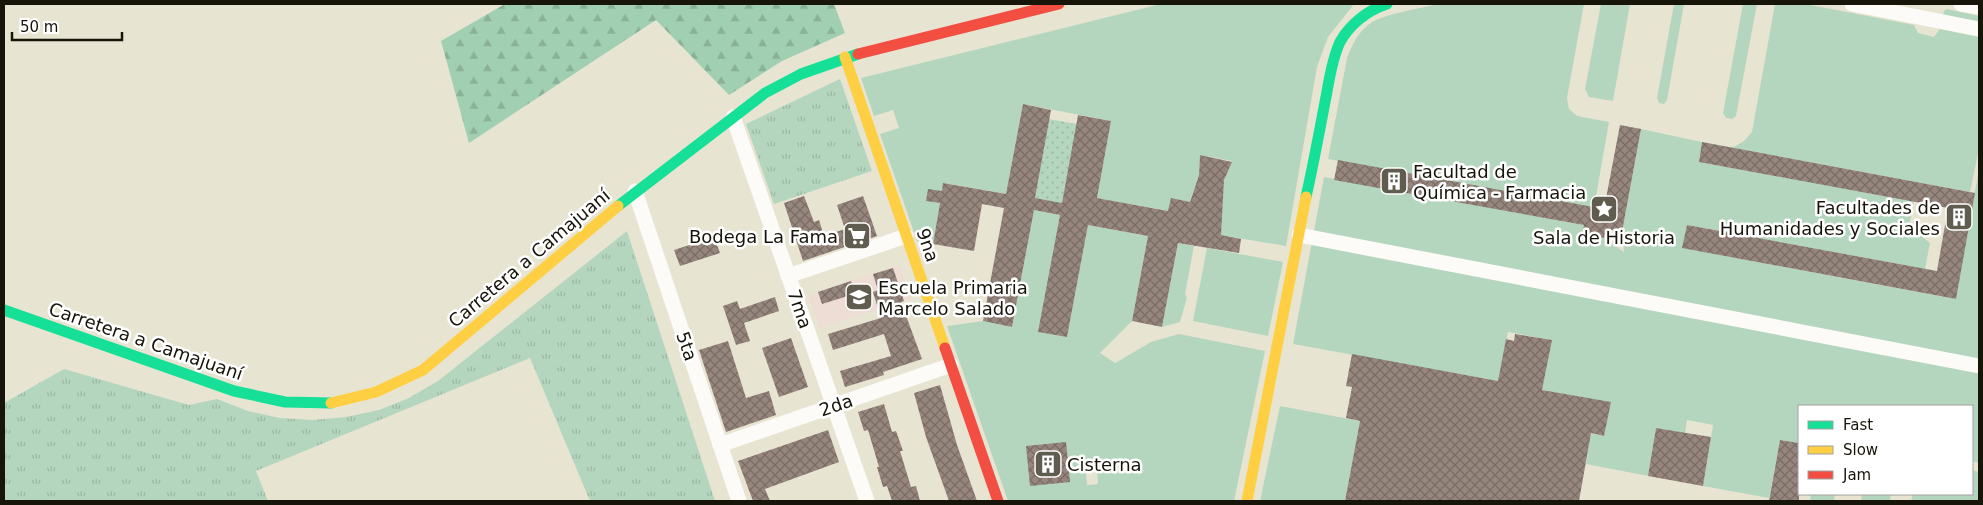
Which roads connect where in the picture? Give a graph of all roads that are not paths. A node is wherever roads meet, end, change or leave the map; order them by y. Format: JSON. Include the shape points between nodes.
{"nodes":[{"id":1,"x":1059,"y":4,"type":"edge"},
{"id":2,"x":1387,"y":4,"type":"edge"},
{"id":3,"x":1852,"y":4,"type":"edge"},
{"id":4,"x":1961,"y":4,"type":"edge"},
{"id":5,"x":1979,"y":8,"type":"edge"},
{"id":6,"x":1979,"y":28,"type":"edge"},
{"id":7,"x":845,"y":57,"type":"junction"},
{"id":8,"x":733,"y":117,"type":"junction"},
{"id":9,"x":635,"y":191,"type":"junction"},
{"id":10,"x":1299,"y":234,"type":"junction"},
{"id":11,"x":906,"y":236,"type":"junction"},
{"id":12,"x":788,"y":276,"type":"junction"},
{"id":13,"x":4,"y":310,"type":"edge"},
{"id":14,"x":951,"y":365,"type":"junction"},
{"id":15,"x":1979,"y":366,"type":"edge"},
{"id":16,"x":833,"y":406,"type":"junction"},
{"id":17,"x":720,"y":445,"type":"junction"},
{"id":18,"x":739,"y":501,"type":"edge"},
{"id":19,"x":867,"y":501,"type":"edge"},
{"id":20,"x":998,"y":501,"type":"edge"},
{"id":21,"x":1247,"y":501,"type":"edge"}],
"edges":[{"from":1,"to":7,"type":"main road","name":"Carretera a Camajuaní"},
{"from":2,"to":10,"type":"main road","via":[[1356,22],[1341,41],[1332,66]]},
{"from":3,"to":6,"type":"street"},
{"from":4,"to":5,"type":"street"},
{"from":7,"to":8,"type":"main road","name":"Carretera a Camajuaní","via":[[772,89]]},
{"from":7,"to":11,"type":"main road","name":"9na"},
{"from":8,"to":9,"type":"main road","name":"Carretera a Camajuaní"},
{"from":8,"to":12,"type":"street","name":"7ma"},
{"from":9,"to":13,"type":"main road","name":"Carretera a Camajuaní","via":[[423,370],[395,386],[340,402],[298,405],[266,401]]},
{"from":9,"to":17,"type":"street","name":"5ta"},
{"from":10,"to":15,"type":"street"},
{"from":10,"to":21,"type":"main road"},
{"from":11,"to":12,"type":"street"},
{"from":11,"to":14,"type":"main road","name":"9na"},
{"from":12,"to":16,"type":"street","name":"7ma"},
{"from":14,"to":16,"type":"street","name":"2da"},
{"from":14,"to":20,"type":"main road","name":"9na"},
{"from":16,"to":17,"type":"street","name":"2da"},
{"from":16,"to":19,"type":"street","name":"7ma"},
{"from":17,"to":18,"type":"street","name":"5ta"}]}
